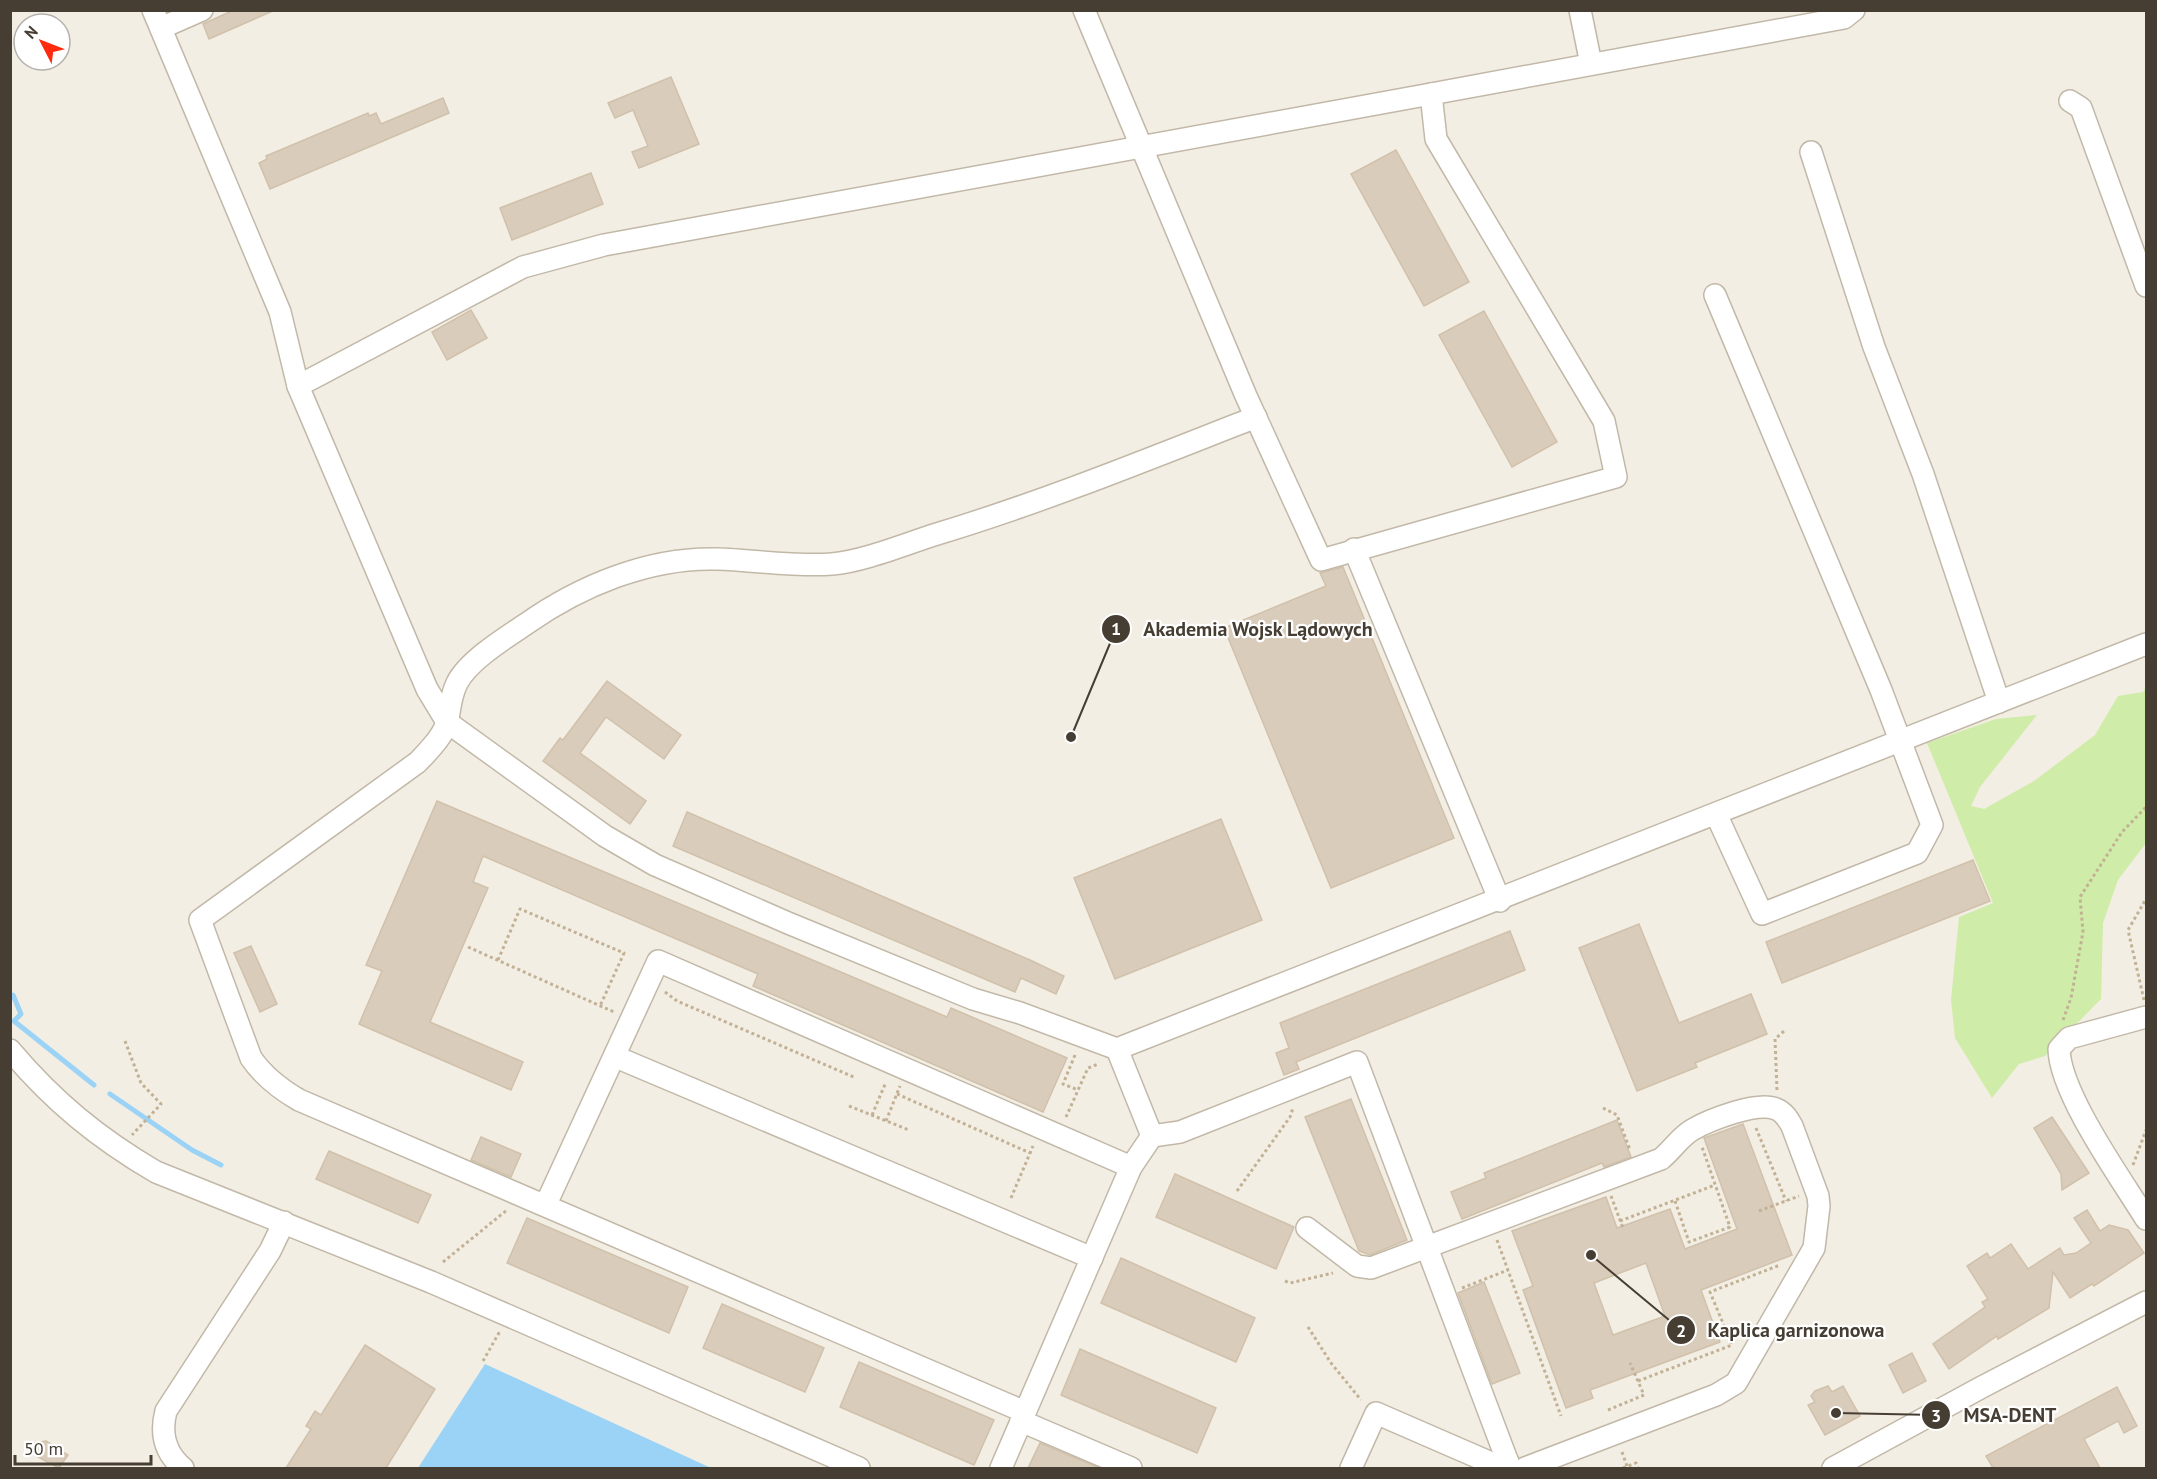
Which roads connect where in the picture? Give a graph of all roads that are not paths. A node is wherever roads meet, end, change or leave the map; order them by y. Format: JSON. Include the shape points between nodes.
{"nodes":[{"id":1,"x":202,"y":10,"type":"edge"},
{"id":2,"x":1084,"y":10,"type":"edge"},
{"id":3,"x":1580,"y":10,"type":"edge"},
{"id":4,"x":1854,"y":10,"type":"edge"},
{"id":5,"x":157,"y":19,"type":"edge"},
{"id":6,"x":1591,"y":64,"type":"junction"},
{"id":7,"x":1431,"y":94,"type":"junction"},
{"id":8,"x":2070,"y":101,"type":"dead end"},
{"id":9,"x":1142,"y":146,"type":"junction"},
{"id":10,"x":1811,"y":152,"type":"dead end"},
{"id":11,"x":2146,"y":286,"type":"edge"},
{"id":12,"x":1715,"y":296,"type":"dead end"},
{"id":13,"x":298,"y":386,"type":"junction"},
{"id":14,"x":1256,"y":417,"type":"junction"},
{"id":15,"x":1354,"y":549,"type":"junction"},
{"id":16,"x":2146,"y":644,"type":"edge"},
{"id":17,"x":1999,"y":702,"type":"junction"},
{"id":18,"x":447,"y":722,"type":"junction"},
{"id":19,"x":1899,"y":742,"type":"junction"},
{"id":20,"x":1716,"y":814,"type":"junction"},
{"id":21,"x":1500,"y":901,"type":"junction"},
{"id":22,"x":2146,"y":1017,"type":"edge"},
{"id":23,"x":1117,"y":1049,"type":"junction"},
{"id":24,"x":10,"y":1050,"type":"edge"},
{"id":25,"x":616,"y":1057,"type":"junction"},
{"id":26,"x":1152,"y":1136,"type":"junction"},
{"id":27,"x":1131,"y":1167,"type":"junction"},
{"id":28,"x":546,"y":1204,"type":"junction"},
{"id":29,"x":2146,"y":1219,"type":"edge"},
{"id":30,"x":284,"y":1222,"type":"junction"},
{"id":31,"x":1307,"y":1228,"type":"dead end"},
{"id":32,"x":1428,"y":1246,"type":"junction"},
{"id":33,"x":1092,"y":1258,"type":"junction"},
{"id":34,"x":2146,"y":1302,"type":"edge"},
{"id":35,"x":1023,"y":1416,"type":"junction"},
{"id":36,"x":1514,"y":1466,"type":"edge"},
{"id":37,"x":1839,"y":1467,"type":"edge"},
{"id":38,"x":183,"y":1468,"type":"edge"},
{"id":39,"x":859,"y":1468,"type":"edge"},
{"id":40,"x":1001,"y":1468,"type":"edge"},
{"id":41,"x":1131,"y":1468,"type":"edge"},
{"id":42,"x":1351,"y":1468,"type":"edge"}],
"edges":[{"from":1,"to":5,"type":"street"},
{"from":2,"to":9,"type":"street"},
{"from":3,"to":6,"type":"street"},
{"from":4,"to":6,"type":"street","via":[[1844,18]]},
{"from":5,"to":13,"type":"street","via":[[280,312]]},
{"from":6,"to":7,"type":"street"},
{"from":7,"to":9,"type":"street"},
{"from":7,"to":15,"type":"street","via":[[1436,139],[1604,421],[1616,477]]},
{"from":8,"to":11,"type":"street","via":[[2081,108]]},
{"from":9,"to":13,"type":"street","via":[[604,245],[524,267]]},
{"from":9,"to":14,"type":"street"},
{"from":10,"to":17,"type":"street","via":[[1874,347],[1923,474]]},
{"from":12,"to":19,"type":"street","via":[[1881,690]]},
{"from":13,"to":18,"type":"street","via":[[427,689]]},
{"from":14,"to":15,"type":"street","via":[[1321,560]]},
{"from":14,"to":18,"type":"street","via":[[1009,512],[832,564],[714,559],[650,567],[617,576],[557,604],[487,652],[458,681]]},
{"from":15,"to":21,"type":"street"},
{"from":16,"to":17,"type":"street"},
{"from":17,"to":19,"type":"street"},
{"from":18,"to":23,"type":"street","via":[[605,837],[655,865],[973,999]]},
{"from":18,"to":28,"type":"street","via":[[435,745],[418,762],[200,920],[251,1058],[267,1078],[299,1100]]},
{"from":19,"to":20,"type":"street"},
{"from":19,"to":20,"type":"street","via":[[1932,825],[1917,853],[1762,914]]},
{"from":20,"to":21,"type":"street"},
{"from":21,"to":23,"type":"street"},
{"from":22,"to":29,"type":"street","via":[[2069,1038],[2059,1049],[2059,1060],[2077,1104]]},
{"from":23,"to":26,"type":"street"},
{"from":24,"to":30,"type":"street","via":[[78,1121],[123,1153],[156,1172]]},
{"from":25,"to":27,"type":"street","via":[[658,961]]},
{"from":25,"to":28,"type":"street"},
{"from":25,"to":33,"type":"street"},
{"from":26,"to":27,"type":"street"},
{"from":26,"to":32,"type":"street","via":[[1180,1132],[1357,1062]]},
{"from":27,"to":33,"type":"street"},
{"from":28,"to":35,"type":"street"},
{"from":30,"to":38,"type":"street","via":[[270,1251],[166,1411],[166,1445],[172,1459]]},
{"from":30,"to":39,"type":"street"},
{"from":31,"to":32,"type":"street","via":[[1357,1266],[1381,1266]]},
{"from":32,"to":36,"type":"street"},
{"from":32,"to":36,"type":"street","via":[[1661,1159],[1692,1130],[1742,1111],[1772,1108],[1792,1126],[1818,1196],[1814,1248],[1736,1383],[1716,1395]]},
{"from":33,"to":35,"type":"street"},
{"from":34,"to":37,"type":"street"},
{"from":35,"to":40,"type":"street"},
{"from":35,"to":41,"type":"street"},
{"from":36,"to":42,"type":"street","via":[[1498,1466],[1376,1413]]}]}
